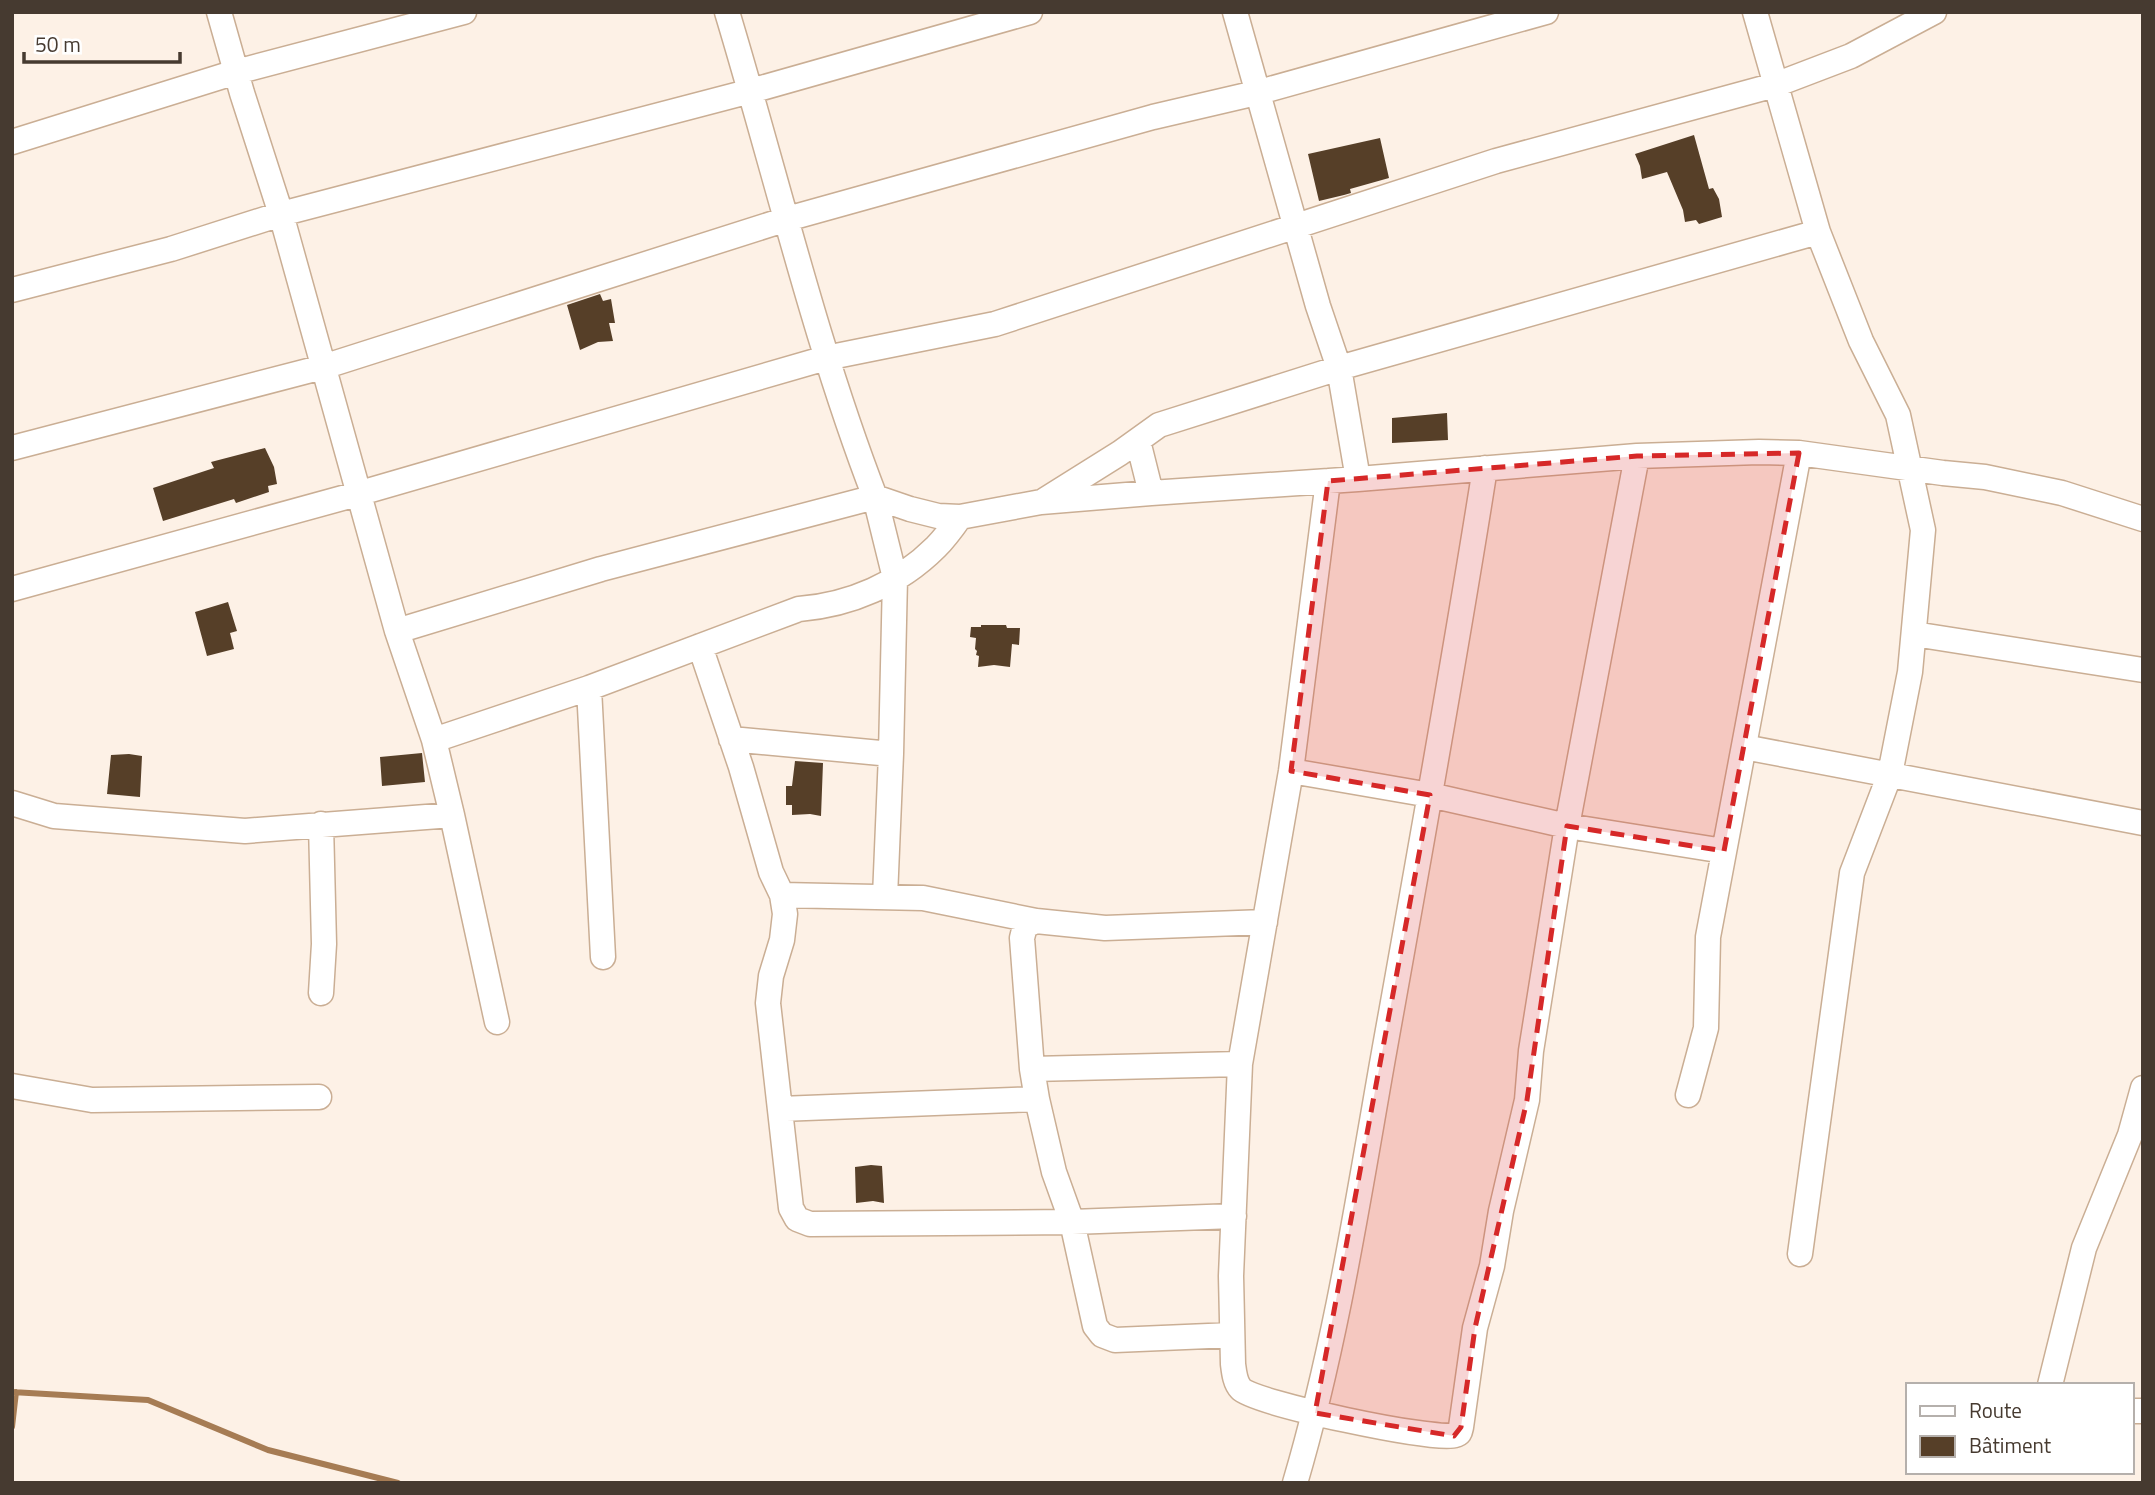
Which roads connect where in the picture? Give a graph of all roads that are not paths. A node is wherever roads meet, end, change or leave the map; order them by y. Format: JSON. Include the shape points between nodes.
{"nodes":[{"id":1,"x":219,"y":12,"type":"edge"},
{"id":2,"x":464,"y":12,"type":"edge"},
{"id":3,"x":727,"y":12,"type":"edge"},
{"id":4,"x":1030,"y":12,"type":"edge"},
{"id":5,"x":1235,"y":12,"type":"edge"},
{"id":6,"x":1546,"y":12,"type":"edge"},
{"id":7,"x":1755,"y":12,"type":"edge"},
{"id":8,"x":1934,"y":12,"type":"edge"},
{"id":9,"x":236,"y":72,"type":"junction"},
{"id":10,"x":1775,"y":85,"type":"junction"},
{"id":11,"x":751,"y":91,"type":"junction"},
{"id":12,"x":1256,"y":93,"type":"junction"},
{"id":13,"x":12,"y":142,"type":"edge"},
{"id":14,"x":281,"y":214,"type":"junction"},
{"id":15,"x":788,"y":219,"type":"junction"},
{"id":16,"x":1297,"y":226,"type":"junction"},
{"id":17,"x":1818,"y":232,"type":"junction"},
{"id":18,"x":12,"y":290,"type":"edge"},
{"id":19,"x":826,"y":358,"type":"junction"},
{"id":20,"x":323,"y":367,"type":"junction"},
{"id":21,"x":1339,"y":368,"type":"junction"},
{"id":22,"x":1138,"y":441,"type":"junction"},
{"id":23,"x":12,"y":448,"type":"edge"},
{"id":24,"x":1798,"y":453,"type":"junction"},
{"id":25,"x":1637,"y":456,"type":"junction"},
{"id":26,"x":1485,"y":468,"type":"junction"},
{"id":27,"x":1910,"y":468,"type":"junction"},
{"id":28,"x":1358,"y":479,"type":"junction"},
{"id":29,"x":1328,"y":481,"type":"junction"},
{"id":30,"x":1151,"y":493,"type":"junction"},
{"id":31,"x":357,"y":494,"type":"junction"},
{"id":32,"x":875,"y":497,"type":"junction"},
{"id":33,"x":1041,"y":502,"type":"junction"},
{"id":34,"x":960,"y":517,"type":"junction"},
{"id":35,"x":2143,"y":519,"type":"edge"},
{"id":36,"x":895,"y":578,"type":"junction"},
{"id":37,"x":12,"y":589,"type":"edge"},
{"id":38,"x":397,"y":631,"type":"junction"},
{"id":39,"x":1913,"y":634,"type":"junction"},
{"id":40,"x":700,"y":646,"type":"junction"},
{"id":41,"x":2143,"y":670,"type":"edge"},
{"id":42,"x":589,"y":688,"type":"junction"},
{"id":43,"x":731,"y":739,"type":"junction"},
{"id":44,"x":434,"y":740,"type":"junction"},
{"id":45,"x":1744,"y":747,"type":"junction"},
{"id":46,"x":891,"y":754,"type":"junction"},
{"id":47,"x":1291,"y":771,"type":"junction"},
{"id":48,"x":1890,"y":774,"type":"junction"},
{"id":49,"x":1430,"y":795,"type":"junction"},
{"id":50,"x":12,"y":803,"type":"edge"},
{"id":51,"x":452,"y":815,"type":"junction"},
{"id":52,"x":2143,"y":823,"type":"edge"},
{"id":53,"x":321,"y":824,"type":"junction"},
{"id":54,"x":1567,"y":826,"type":"junction"},
{"id":55,"x":1724,"y":851,"type":"junction"},
{"id":56,"x":782,"y":895,"type":"junction"},
{"id":57,"x":885,"y":897,"type":"junction"},
{"id":58,"x":1036,"y":921,"type":"junction"},
{"id":59,"x":1265,"y":922,"type":"junction"},
{"id":60,"x":603,"y":957,"type":"dead end"},
{"id":61,"x":321,"y":992,"type":"dead end"},
{"id":62,"x":496,"y":1023,"type":"dead end"},
{"id":63,"x":1241,"y":1064,"type":"junction"},
{"id":64,"x":1032,"y":1069,"type":"junction"},
{"id":65,"x":12,"y":1086,"type":"edge"},
{"id":66,"x":2143,"y":1088,"type":"edge"},
{"id":67,"x":1688,"y":1094,"type":"dead end"},
{"id":68,"x":319,"y":1097,"type":"dead end"},
{"id":69,"x":1037,"y":1099,"type":"junction"},
{"id":70,"x":780,"y":1109,"type":"junction"},
{"id":71,"x":1234,"y":1216,"type":"junction"},
{"id":72,"x":1072,"y":1222,"type":"junction"},
{"id":73,"x":1800,"y":1254,"type":"dead end"},
{"id":74,"x":1232,"y":1335,"type":"junction"},
{"id":75,"x":2050,"y":1383,"type":"edge"},
{"id":76,"x":1315,"y":1413,"type":"junction"},
{"id":77,"x":1295,"y":1483,"type":"edge"}],
"edges":[{"from":1,"to":9,"type":"street"},
{"from":2,"to":9,"type":"street"},
{"from":3,"to":11,"type":"street"},
{"from":4,"to":11,"type":"street"},
{"from":5,"to":12,"type":"street"},
{"from":6,"to":12,"type":"street"},
{"from":7,"to":10,"type":"street"},
{"from":8,"to":10,"type":"street","via":[[1851,56]]},
{"from":9,"to":13,"type":"street"},
{"from":9,"to":14,"type":"street"},
{"from":10,"to":16,"type":"street","via":[[1496,161]]},
{"from":10,"to":17,"type":"street"},
{"from":11,"to":14,"type":"street"},
{"from":11,"to":15,"type":"street"},
{"from":12,"to":15,"type":"street","via":[[1153,117]]},
{"from":12,"to":16,"type":"street"},
{"from":14,"to":18,"type":"street","via":[[171,249]]},
{"from":14,"to":20,"type":"street"},
{"from":15,"to":19,"type":"street"},
{"from":15,"to":20,"type":"street"},
{"from":16,"to":19,"type":"street","via":[[995,324]]},
{"from":16,"to":21,"type":"street"},
{"from":17,"to":21,"type":"street"},
{"from":17,"to":27,"type":"street","via":[[1861,341],[1898,415]]},
{"from":19,"to":31,"type":"street"},
{"from":19,"to":32,"type":"street"},
{"from":20,"to":23,"type":"street"},
{"from":20,"to":31,"type":"street"},
{"from":21,"to":22,"type":"street","via":[[1159,425]]},
{"from":21,"to":28,"type":"street"},
{"from":22,"to":30,"type":"street"},
{"from":22,"to":33,"type":"street"},
{"from":24,"to":25,"type":"street"},
{"from":24,"to":27,"type":"street"},
{"from":24,"to":45,"type":"street"},
{"from":25,"to":26,"type":"street"},
{"from":25,"to":54,"type":"street"},
{"from":26,"to":28,"type":"street"},
{"from":26,"to":49,"type":"street"},
{"from":27,"to":35,"type":"street","via":[[2062,493]]},
{"from":27,"to":39,"type":"street","via":[[1923,530]]},
{"from":28,"to":29,"type":"street"},
{"from":29,"to":30,"type":"street"},
{"from":29,"to":47,"type":"street"},
{"from":30,"to":33,"type":"street"},
{"from":31,"to":37,"type":"street"},
{"from":31,"to":38,"type":"street"},
{"from":32,"to":34,"type":"street","via":[[938,516]]},
{"from":32,"to":36,"type":"street"},
{"from":32,"to":38,"type":"street","via":[[601,569]]},
{"from":33,"to":34,"type":"street"},
{"from":34,"to":36,"type":"street","via":[[936,547]]},
{"from":36,"to":40,"type":"street","via":[[851,600],[799,609]]},
{"from":36,"to":46,"type":"street"},
{"from":38,"to":44,"type":"street"},
{"from":39,"to":41,"type":"street"},
{"from":39,"to":48,"type":"street"},
{"from":40,"to":42,"type":"street"},
{"from":40,"to":43,"type":"street"},
{"from":42,"to":44,"type":"street"},
{"from":42,"to":60,"type":"street"},
{"from":43,"to":46,"type":"street"},
{"from":43,"to":56,"type":"street"},
{"from":44,"to":51,"type":"street"},
{"from":45,"to":48,"type":"street"},
{"from":45,"to":55,"type":"street"},
{"from":46,"to":57,"type":"street"},
{"from":47,"to":49,"type":"street"},
{"from":47,"to":59,"type":"street"},
{"from":48,"to":52,"type":"street"},
{"from":48,"to":73,"type":"street","via":[[1852,873]]},
{"from":49,"to":54,"type":"street"},
{"from":49,"to":76,"type":"street"},
{"from":50,"to":53,"type":"street","via":[[54,816],[197,829],[245,831]]},
{"from":51,"to":53,"type":"street"},
{"from":51,"to":62,"type":"street"},
{"from":53,"to":61,"type":"street"},
{"from":54,"to":55,"type":"street"},
{"from":54,"to":76,"type":"street","via":[[1527,1100],[1475,1328],[1459,1433],[1423,1434]]},
{"from":55,"to":67,"type":"street","via":[[1708,937],[1706,1028]]},
{"from":56,"to":57,"type":"street"},
{"from":56,"to":70,"type":"street","via":[[782,940],[768,1003]]},
{"from":57,"to":58,"type":"street","via":[[923,898]]},
{"from":58,"to":59,"type":"street","via":[[1105,928]]},
{"from":58,"to":64,"type":"street","via":[[1025,926],[1022,938]]},
{"from":59,"to":63,"type":"street"},
{"from":63,"to":64,"type":"street"},
{"from":63,"to":71,"type":"street"},
{"from":64,"to":69,"type":"street"},
{"from":65,"to":68,"type":"street","via":[[92,1100]]},
{"from":66,"to":75,"type":"street","via":[[2130,1135],[2084,1248]]},
{"from":69,"to":70,"type":"street"},
{"from":69,"to":72,"type":"street","via":[[1054,1172]]},
{"from":70,"to":72,"type":"street","via":[[791,1208],[797,1219],[810,1224]]},
{"from":71,"to":72,"type":"street"},
{"from":71,"to":74,"type":"street"},
{"from":72,"to":74,"type":"street","via":[[1095,1326],[1102,1335],[1115,1340]]},
{"from":74,"to":76,"type":"street","via":[[1233,1364],[1241,1389],[1252,1397]]},
{"from":76,"to":77,"type":"street"}]}
